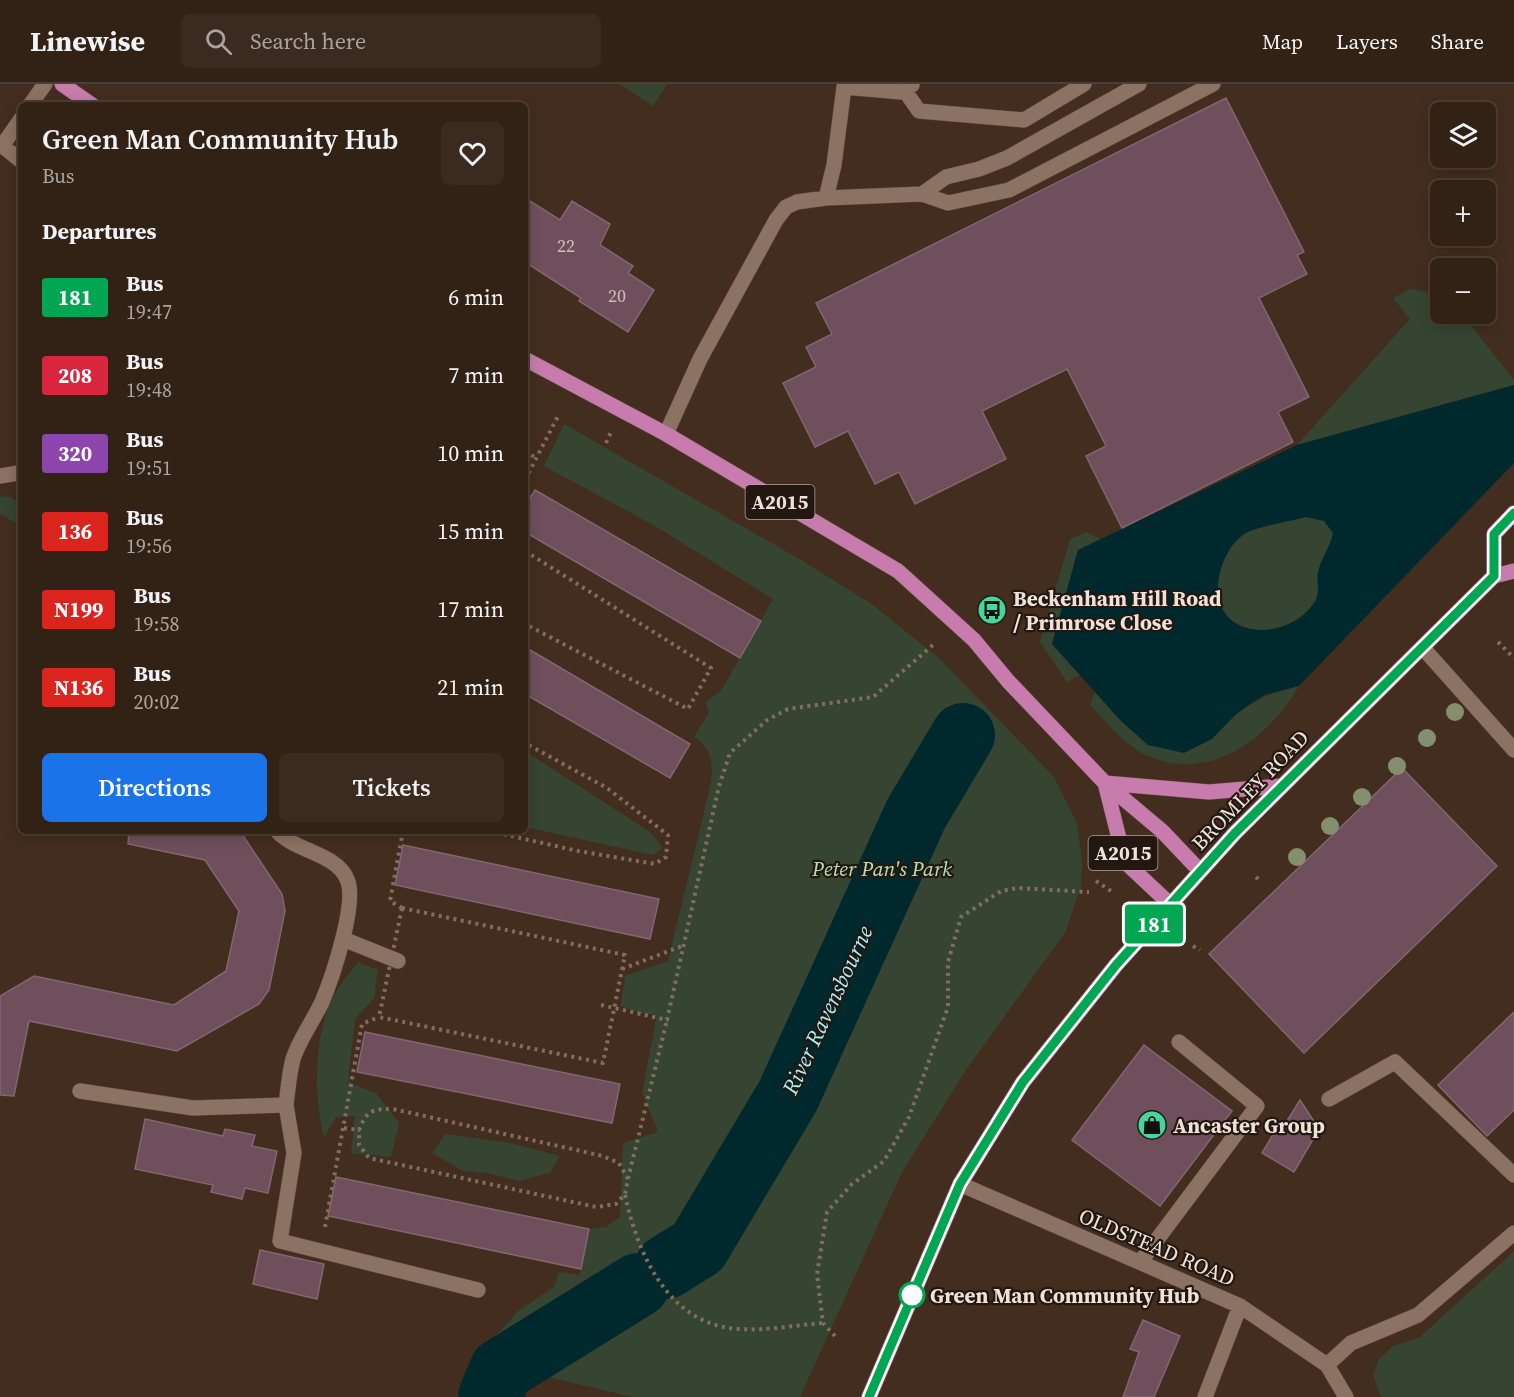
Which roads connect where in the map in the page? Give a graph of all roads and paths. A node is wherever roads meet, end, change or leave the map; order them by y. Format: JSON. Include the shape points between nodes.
{"nodes":[{"id":1,"x":45,"y":84,"type":"edge"},
{"id":2,"x":62,"y":84,"type":"edge"},
{"id":3,"x":1084,"y":84,"type":"edge"},
{"id":4,"x":1139,"y":84,"type":"edge"},
{"id":5,"x":1213,"y":84,"type":"edge"},
{"id":6,"x":909,"y":87,"type":"edge"},
{"id":7,"x":32,"y":102,"type":"edge"},
{"id":8,"x":88,"y":102,"type":"edge"},
{"id":9,"x":18,"y":123,"type":"edge"},
{"id":10,"x":1,"y":145,"type":"edge"},
{"id":11,"x":18,"y":158,"type":"edge"},
{"id":12,"x":922,"y":194,"type":"junction"},
{"id":13,"x":826,"y":198,"type":"junction"},
{"id":14,"x":528,"y":361,"type":"edge"},
{"id":15,"x":558,"y":416,"type":"dead end"},
{"id":16,"x":612,"y":432,"type":"dead end"},
{"id":17,"x":666,"y":434,"type":"junction"},
{"id":18,"x":606,"y":443,"type":"dead end"},
{"id":19,"x":528,"y":453,"type":"edge"},
{"id":20,"x":536,"y":458,"type":"junction"},
{"id":21,"x":18,"y":472,"type":"edge"},
{"id":22,"x":528,"y":474,"type":"edge"},
{"id":23,"x":0,"y":477,"type":"edge"},
{"id":24,"x":1514,"y":513,"type":"edge"},
{"id":25,"x":528,"y":553,"type":"edge"},
{"id":26,"x":1514,"y":571,"type":"edge"},
{"id":27,"x":1494,"y":576,"type":"junction"},
{"id":28,"x":528,"y":626,"type":"edge"},
{"id":29,"x":1498,"y":642,"type":"dead end"},
{"id":30,"x":933,"y":645,"type":"dead end"},
{"id":31,"x":1423,"y":648,"type":"junction"},
{"id":32,"x":1514,"y":658,"type":"edge"},
{"id":33,"x":528,"y":745,"type":"edge"},
{"id":34,"x":1514,"y":750,"type":"edge"},
{"id":35,"x":1105,"y":783,"type":"junction"},
{"id":36,"x":1281,"y":786,"type":"junction"},
{"id":37,"x":280,"y":834,"type":"edge"},
{"id":38,"x":402,"y":834,"type":"edge"},
{"id":39,"x":502,"y":834,"type":"edge"},
{"id":40,"x":1200,"y":871,"type":"junction"},
{"id":41,"x":1256,"y":877,"type":"dead end"},
{"id":42,"x":1096,"y":881,"type":"dead end"},
{"id":43,"x":1260,"y":881,"type":"dead end"},
{"id":44,"x":1111,"y":891,"type":"dead end"},
{"id":45,"x":1089,"y":892,"type":"dead end"},
{"id":46,"x":1171,"y":905,"type":"junction"},
{"id":47,"x":402,"y":908,"type":"junction"},
{"id":48,"x":343,"y":939,"type":"junction"},
{"id":49,"x":683,"y":946,"type":"junction"},
{"id":50,"x":1193,"y":946,"type":"dead end"},
{"id":51,"x":1200,"y":950,"type":"dead end"},
{"id":52,"x":394,"y":960,"type":"junction"},
{"id":53,"x":622,"y":969,"type":"junction"},
{"id":54,"x":601,"y":1005,"type":"dead end"},
{"id":55,"x":615,"y":1008,"type":"junction"},
{"id":56,"x":379,"y":1017,"type":"junction"},
{"id":57,"x":667,"y":1020,"type":"junction"},
{"id":58,"x":1179,"y":1042,"type":"dead end"},
{"id":59,"x":80,"y":1091,"type":"dead end"},
{"id":60,"x":1329,"y":1099,"type":"dead end"},
{"id":61,"x":286,"y":1105,"type":"junction"},
{"id":62,"x":344,"y":1128,"type":"junction"},
{"id":63,"x":359,"y":1130,"type":"junction"},
{"id":64,"x":1514,"y":1175,"type":"edge"},
{"id":65,"x":628,"y":1179,"type":"junction"},
{"id":66,"x":960,"y":1184,"type":"junction"},
{"id":67,"x":625,"y":1194,"type":"junction"},
{"id":68,"x":1514,"y":1233,"type":"edge"},
{"id":69,"x":320,"y":1250,"type":"junction"},
{"id":70,"x":1141,"y":1261,"type":"junction"},
{"id":71,"x":478,"y":1290,"type":"dead end"},
{"id":72,"x":1240,"y":1306,"type":"junction"},
{"id":73,"x":823,"y":1323,"type":"junction"},
{"id":74,"x":835,"y":1336,"type":"dead end"},
{"id":75,"x":1327,"y":1365,"type":"junction"},
{"id":76,"x":869,"y":1397,"type":"edge"},
{"id":77,"x":1205,"y":1397,"type":"edge"},
{"id":78,"x":1346,"y":1397,"type":"edge"}],
"edges":[{"from":1,"to":7,"type":"street"},
{"from":2,"to":8,"type":"main road"},
{"from":3,"to":6,"type":"street","via":[[1024,120],[919,111]]},
{"from":4,"to":12,"type":"street","via":[[1007,158],[946,177]]},
{"from":5,"to":12,"type":"street","via":[[1009,190],[948,203]]},
{"from":6,"to":13,"type":"street","via":[[844,87]]},
{"from":9,"to":10,"type":"street"},
{"from":10,"to":11,"type":"street"},
{"from":12,"to":13,"type":"street"},
{"from":13,"to":17,"type":"street","via":[[797,202],[786,207],[776,220],[700,359]]},
{"from":14,"to":17,"type":"main road","number":"A2015"},
{"from":15,"to":20,"type":"path"},
{"from":16,"to":18,"type":"path"},
{"from":17,"to":35,"type":"main road","number":"A2015","via":[[898,570],[974,640]]},
{"from":19,"to":20,"type":"path"},
{"from":20,"to":22,"type":"path"},
{"from":21,"to":23,"type":"street"},
{"from":24,"to":27,"type":"main road","via":[[1494,534]]},
{"from":25,"to":28,"type":"path","via":[[711,668],[688,709]]},
{"from":26,"to":27,"type":"main road"},
{"from":27,"to":31,"type":"main road","name":"BROMLEY ROAD"},
{"from":29,"to":32,"type":"path"},
{"from":30,"to":49,"type":"path","via":[[873,697],[788,709],[767,720],[730,753]]},
{"from":31,"to":34,"type":"street"},
{"from":31,"to":36,"type":"main road","name":"BROMLEY ROAD"},
{"from":33,"to":39,"type":"path","via":[[607,788],[668,835],[666,857],[655,864]]},
{"from":35,"to":36,"type":"main road","via":[[1209,792]]},
{"from":35,"to":40,"type":"main road","number":"A2015","via":[[1162,831]]},
{"from":35,"to":46,"type":"main road","number":"A2015","via":[[1125,862]]},
{"from":36,"to":40,"type":"main road","name":"BROMLEY ROAD"},
{"from":37,"to":48,"type":"street","via":[[328,859],[347,878],[350,900]]},
{"from":38,"to":47,"type":"path","via":[[390,901]]},
{"from":40,"to":46,"type":"main road","name":"BROMLEY ROAD"},
{"from":41,"to":43,"type":"path"},
{"from":42,"to":44,"type":"path"},
{"from":45,"to":73,"type":"path","via":[[1018,888],[1002,891],[961,917],[948,962],[948,1007],[909,1117],[884,1161],[852,1184],[827,1212],[817,1274]]},
{"from":46,"to":66,"type":"main road","name":"BROMLEY ROAD","via":[[1116,965],[1023,1082]]},
{"from":47,"to":52,"type":"path"},
{"from":47,"to":53,"type":"path","via":[[626,954]]},
{"from":48,"to":52,"type":"street"},
{"from":48,"to":61,"type":"street","via":[[322,1001],[293,1058]]},
{"from":49,"to":53,"type":"path"},
{"from":49,"to":57,"type":"path"},
{"from":50,"to":51,"type":"path"},
{"from":52,"to":56,"type":"path"},
{"from":53,"to":55,"type":"path"},
{"from":54,"to":55,"type":"path"},
{"from":55,"to":56,"type":"path","via":[[603,1063]]},
{"from":55,"to":57,"type":"path"},
{"from":56,"to":62,"type":"path","via":[[363,1024]]},
{"from":57,"to":65,"type":"path"},
{"from":58,"to":70,"type":"street","via":[[1257,1106]]},
{"from":59,"to":61,"type":"street","via":[[193,1108]]},
{"from":60,"to":64,"type":"street","via":[[1395,1062]]},
{"from":61,"to":69,"type":"street","via":[[294,1153],[280,1241]]},
{"from":62,"to":63,"type":"path"},
{"from":62,"to":69,"type":"path"},
{"from":63,"to":65,"type":"path","via":[[365,1116],[376,1109],[393,1109],[603,1156],[619,1163]]},
{"from":63,"to":67,"type":"path","via":[[359,1145],[369,1158],[410,1168],[596,1207],[616,1204]]},
{"from":65,"to":67,"type":"path"},
{"from":66,"to":70,"type":"street","name":"OLDSTEAD ROAD"},
{"from":66,"to":76,"type":"main road","name":"BROMLEY ROAD"},
{"from":67,"to":73,"type":"path","via":[[633,1230],[647,1262],[665,1291],[699,1320],[740,1329]]},
{"from":68,"to":75,"type":"street","via":[[1418,1315],[1351,1343]]},
{"from":69,"to":71,"type":"street"},
{"from":70,"to":72,"type":"street","name":"OLDSTEAD ROAD"},
{"from":72,"to":75,"type":"street","name":"OLDSTEAD ROAD"},
{"from":72,"to":77,"type":"street"},
{"from":73,"to":74,"type":"path"},
{"from":75,"to":78,"type":"street","name":"OLDSTEAD ROAD"}]}
